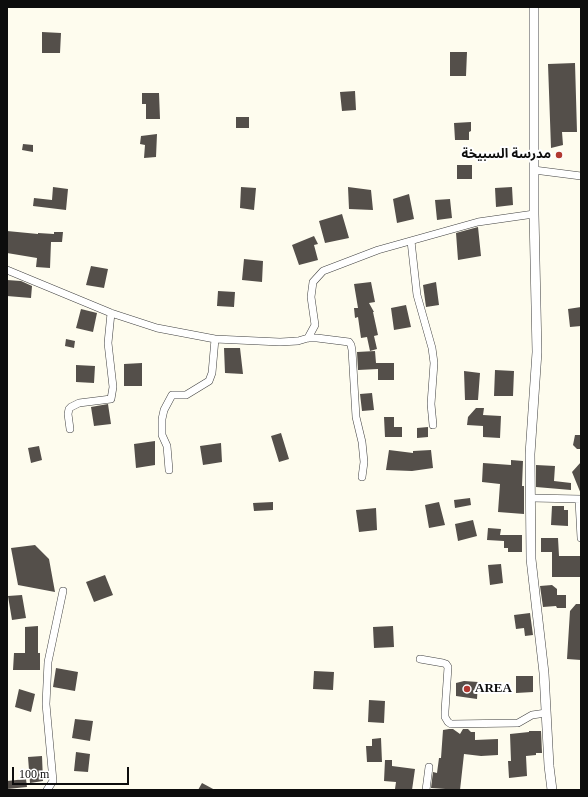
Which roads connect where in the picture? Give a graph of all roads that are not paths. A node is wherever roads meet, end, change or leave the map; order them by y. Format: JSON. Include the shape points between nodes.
{"nodes":[{"id":1,"x":534,"y":7,"type":"edge"},
{"id":2,"x":534,"y":170,"type":"junction"},
{"id":3,"x":581,"y":176,"type":"edge"},
{"id":4,"x":534,"y":214,"type":"junction"},
{"id":5,"x":411,"y":241,"type":"junction"},
{"id":6,"x":7,"y":270,"type":"edge"},
{"id":7,"x":111,"y":313,"type":"junction"},
{"id":8,"x":308,"y":338,"type":"junction"},
{"id":9,"x":216,"y":339,"type":"junction"},
{"id":10,"x":433,"y":425,"type":"dead end"},
{"id":11,"x":70,"y":429,"type":"dead end"},
{"id":12,"x":169,"y":470,"type":"dead end"},
{"id":13,"x":362,"y":477,"type":"dead end"},
{"id":14,"x":530,"y":498,"type":"junction"},
{"id":15,"x":580,"y":500,"type":"edge"},
{"id":16,"x":581,"y":538,"type":"edge"},
{"id":17,"x":63,"y":591,"type":"dead end"},
{"id":18,"x":420,"y":659,"type":"dead end"},
{"id":19,"x":546,"y":713,"type":"junction"},
{"id":20,"x":430,"y":767,"type":"dead end"},
{"id":21,"x":47,"y":790,"type":"edge"},
{"id":22,"x":426,"y":790,"type":"edge"},
{"id":23,"x":552,"y":790,"type":"edge"}],
"edges":[{"from":1,"to":2,"type":"street"},
{"from":2,"to":3,"type":"street"},
{"from":2,"to":4,"type":"street"},
{"from":4,"to":5,"type":"street","via":[[478,222]]},
{"from":4,"to":14,"type":"street","via":[[538,352],[530,454]]},
{"from":5,"to":8,"type":"street","via":[[378,250],[323,271],[313,282],[311,297],[315,325]]},
{"from":5,"to":10,"type":"street","via":[[417,295],[434,363],[431,404]]},
{"from":6,"to":7,"type":"street"},
{"from":7,"to":9,"type":"street","via":[[156,328]]},
{"from":7,"to":11,"type":"street","via":[[108,342],[113,387],[111,399],[71,407],[68,414]]},
{"from":8,"to":9,"type":"street","via":[[280,342]]},
{"from":8,"to":13,"type":"street","via":[[344,341],[352,345],[356,417],[364,462]]},
{"from":9,"to":12,"type":"street","via":[[209,381],[186,395],[172,395],[164,410],[162,435],[167,446]]},
{"from":14,"to":15,"type":"street"},
{"from":14,"to":19,"type":"street","via":[[531,559]]},
{"from":15,"to":16,"type":"street"},
{"from":17,"to":21,"type":"street","via":[[48,662],[46,704],[53,781]]},
{"from":18,"to":19,"type":"street","via":[[448,666],[445,717],[451,724],[518,723],[532,715]]},
{"from":19,"to":23,"type":"street"},
{"from":20,"to":22,"type":"street"}]}
